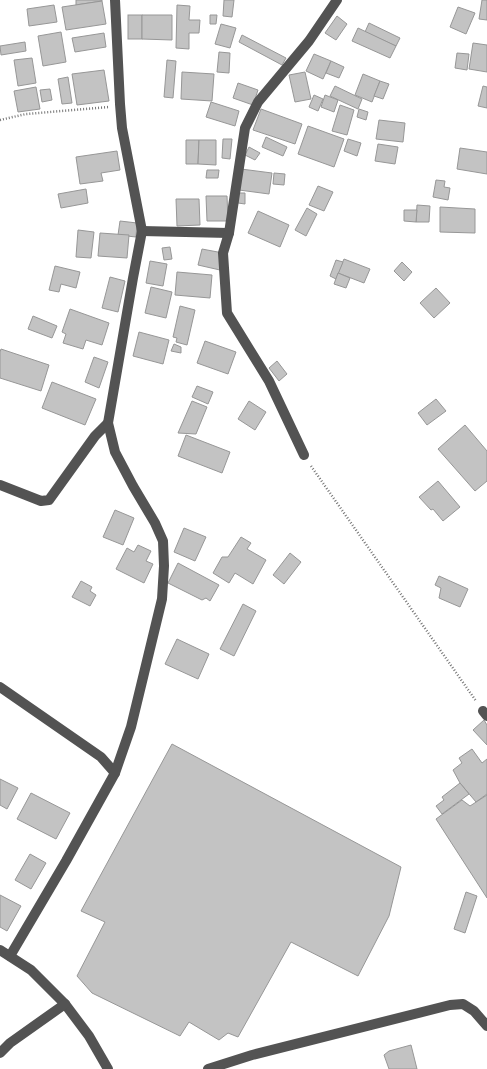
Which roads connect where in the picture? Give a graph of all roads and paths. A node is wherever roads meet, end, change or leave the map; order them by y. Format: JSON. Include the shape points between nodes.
{"nodes":[{"id":1,"x":115,"y":0,"type":"edge"},
{"id":2,"x":337,"y":0,"type":"edge"},
{"id":3,"x":120,"y":104,"type":"junction"},
{"id":4,"x":0,"y":120,"type":"edge"},
{"id":5,"x":142,"y":231,"type":"junction"},
{"id":6,"x":229,"y":233,"type":"junction"},
{"id":7,"x":108,"y":423,"type":"junction"},
{"id":8,"x":304,"y":455,"type":"joint"},
{"id":9,"x":0,"y":485,"type":"edge"},
{"id":10,"x":0,"y":687,"type":"edge"},
{"id":11,"x":485,"y":713,"type":"edge"},
{"id":12,"x":115,"y":773,"type":"junction"},
{"id":13,"x":0,"y":950,"type":"edge"},
{"id":14,"x":10,"y":956,"type":"junction"},
{"id":15,"x":65,"y":1004,"type":"junction"},
{"id":16,"x":487,"y":1026,"type":"edge"},
{"id":17,"x":0,"y":1052,"type":"edge"},
{"id":18,"x":108,"y":1069,"type":"edge"},
{"id":19,"x":208,"y":1069,"type":"edge"}],
"edges":[{"from":1,"to":3,"type":"street"},
{"from":2,"to":6,"type":"street","via":[[309,41],[258,102],[245,128]]},
{"from":3,"to":4,"type":"path","via":[[26,114]]},
{"from":3,"to":5,"type":"street","via":[[122,128]]},
{"from":5,"to":6,"type":"street"},
{"from":5,"to":7,"type":"street"},
{"from":6,"to":8,"type":"street","via":[[223,253],[227,313],[269,381]]},
{"from":7,"to":9,"type":"street","via":[[95,436],[49,500],[41,501]]},
{"from":7,"to":12,"type":"street","via":[[115,452],[163,541],[164,566],[162,599],[131,727]]},
{"from":8,"to":11,"type":"path"},
{"from":10,"to":12,"type":"street","via":[[101,758]]},
{"from":12,"to":14,"type":"street"},
{"from":13,"to":14,"type":"street"},
{"from":14,"to":15,"type":"street","via":[[31,970]]},
{"from":15,"to":17,"type":"street"},
{"from":15,"to":18,"type":"street","via":[[89,1036]]},
{"from":16,"to":19,"type":"street","via":[[463,1004],[450,1005],[252,1055]]}]}
